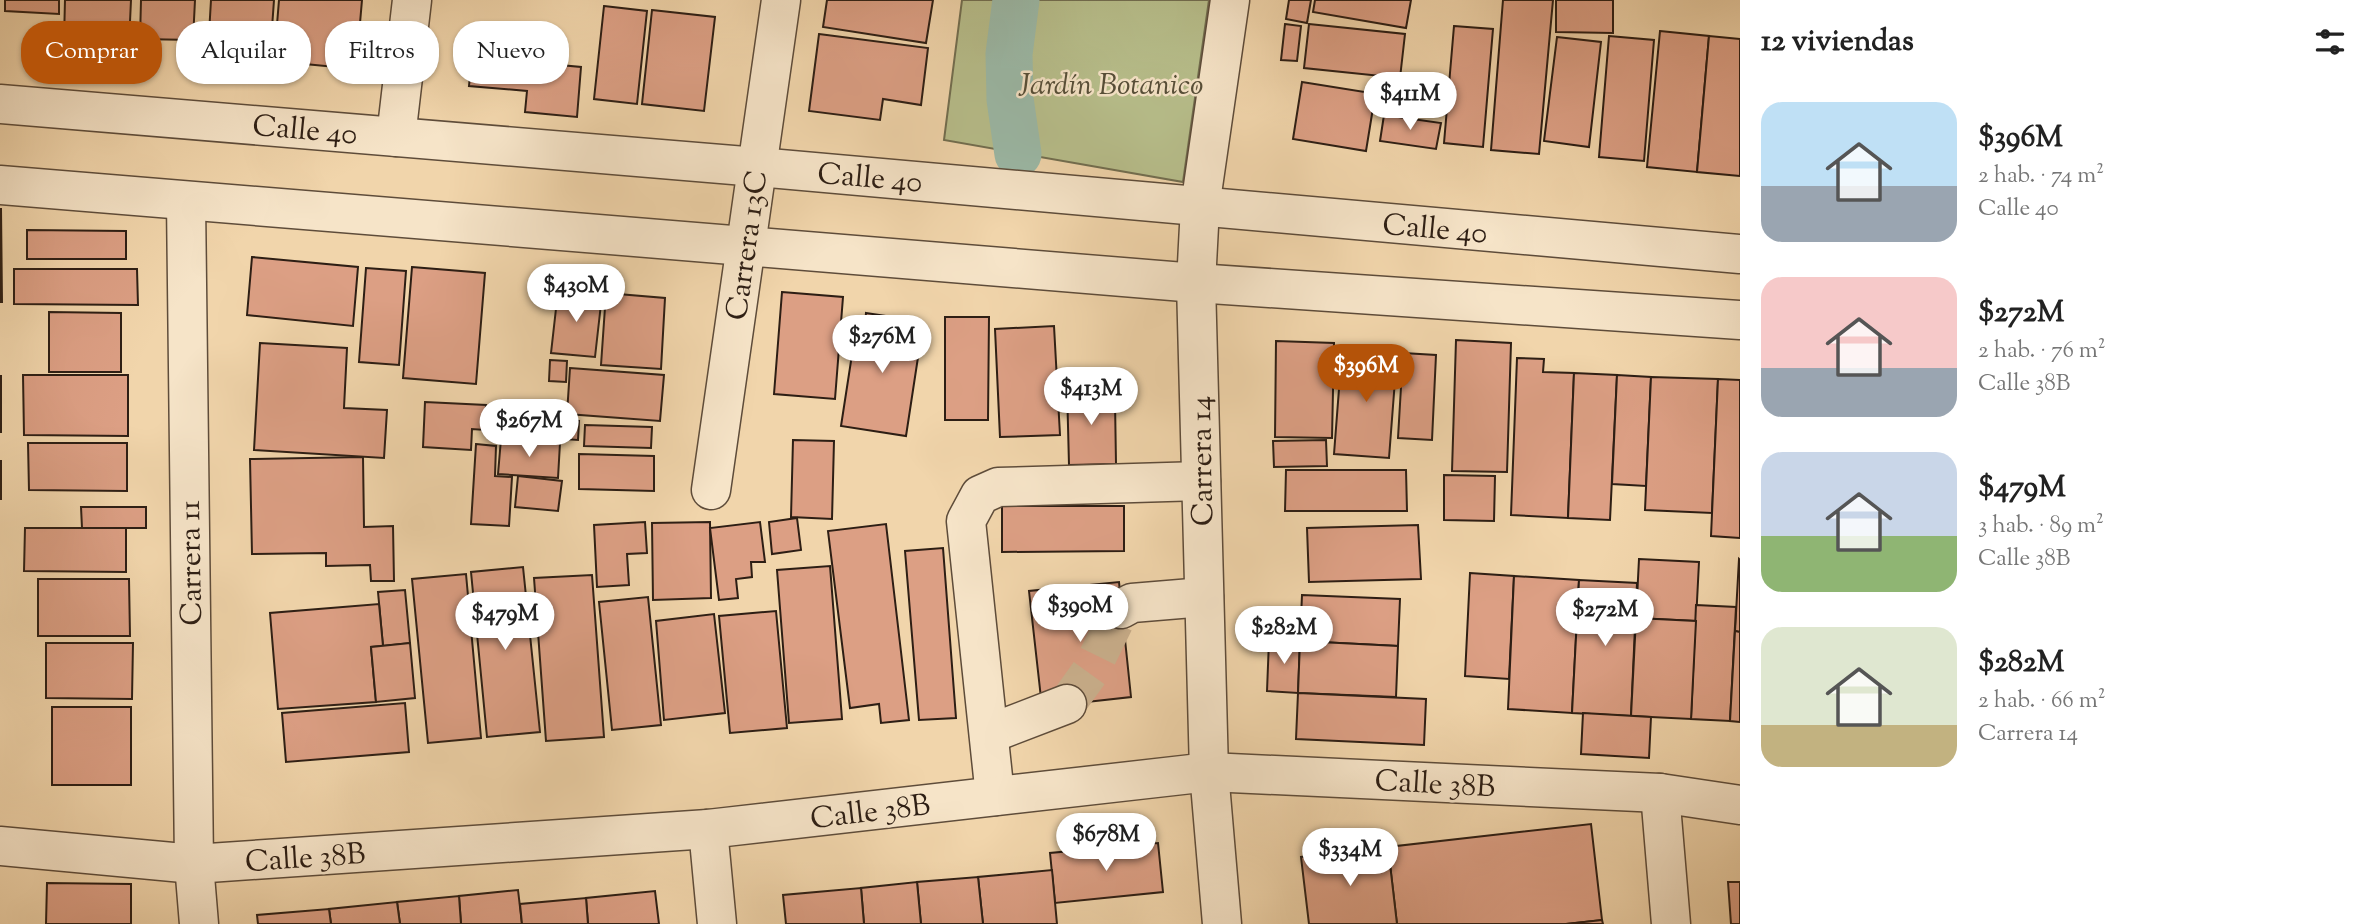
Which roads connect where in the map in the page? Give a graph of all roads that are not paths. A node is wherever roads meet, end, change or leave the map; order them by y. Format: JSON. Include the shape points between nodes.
{"nodes":[{"id":1,"x":412,"y":0,"type":"edge"},
{"id":2,"x":780,"y":0,"type":"edge"},
{"id":3,"x":1230,"y":0,"type":"edge"},
{"id":4,"x":0,"y":104,"type":"edge"},
{"id":5,"x":396,"y":137,"type":"junction"},
{"id":6,"x":757,"y":167,"type":"junction"},
{"id":7,"x":0,"y":185,"type":"edge"},
{"id":8,"x":186,"y":201,"type":"junction"},
{"id":9,"x":1200,"y":207,"type":"junction"},
{"id":10,"x":745,"y":247,"type":"junction"},
{"id":11,"x":1740,"y":254,"type":"edge"},
{"id":12,"x":1196,"y":283,"type":"junction"},
{"id":13,"x":1740,"y":320,"type":"edge"},
{"id":14,"x":1201,"y":481,"type":"junction"},
{"id":15,"x":711,"y":490,"type":"dead end"},
{"id":16,"x":1204,"y":597,"type":"junction"},
{"id":17,"x":1121,"y":609,"type":"dead end"},
{"id":18,"x":1067,"y":704,"type":"tunnel mouth"},
{"id":19,"x":989,"y":734,"type":"junction"},
{"id":20,"x":1209,"y":772,"type":"junction"},
{"id":21,"x":1660,"y":793,"type":"junction"},
{"id":22,"x":995,"y":796,"type":"junction"},
{"id":23,"x":1740,"y":805,"type":"edge"},
{"id":24,"x":708,"y":829,"type":"junction"},
{"id":25,"x":0,"y":846,"type":"edge"},
{"id":26,"x":194,"y":864,"type":"junction"},
{"id":27,"x":199,"y":924,"type":"edge"},
{"id":28,"x":717,"y":924,"type":"edge"},
{"id":29,"x":1222,"y":924,"type":"edge"},
{"id":30,"x":1671,"y":924,"type":"edge"}],
"edges":[{"from":1,"to":5,"type":"street"},
{"from":2,"to":6,"type":"street","name":"Carrera 13C"},
{"from":3,"to":9,"type":"street","name":"Carrera 14"},
{"from":4,"to":5,"type":"street","name":"Calle 40"},
{"from":5,"to":6,"type":"street","name":"Calle 40"},
{"from":6,"to":9,"type":"street","name":"Calle 40"},
{"from":6,"to":10,"type":"street","name":"Carrera 13C"},
{"from":7,"to":8,"type":"street"},
{"from":8,"to":10,"type":"street"},
{"from":8,"to":26,"type":"street","name":"Carrera 11"},
{"from":9,"to":11,"type":"street","name":"Calle 40"},
{"from":9,"to":12,"type":"street","name":"Carrera 14"},
{"from":10,"to":12,"type":"street"},
{"from":10,"to":15,"type":"street","name":"Carrera 13C"},
{"from":12,"to":13,"type":"street"},
{"from":12,"to":14,"type":"street","name":"Carrera 14"},
{"from":14,"to":16,"type":"street","name":"Carrera 14"},
{"from":14,"to":19,"type":"street","via":[[999,487],[980,495],[966,521]]},
{"from":16,"to":17,"type":"street","via":[[1132,603]]},
{"from":16,"to":20,"type":"street","name":"Carrera 14"},
{"from":18,"to":19,"type":"street"},
{"from":19,"to":22,"type":"street"},
{"from":20,"to":21,"type":"street","name":"Calle 38B"},
{"from":20,"to":22,"type":"street","name":"Calle 38B"},
{"from":20,"to":29,"type":"street","name":"Carrera 14"},
{"from":21,"to":23,"type":"street","name":"Calle 38B"},
{"from":21,"to":30,"type":"street"},
{"from":22,"to":24,"type":"street","name":"Calle 38B"},
{"from":24,"to":26,"type":"street","name":"Calle 38B"},
{"from":24,"to":28,"type":"street"},
{"from":25,"to":26,"type":"street","name":"Calle 38B"},
{"from":26,"to":27,"type":"street","name":"Carrera 11"}]}
